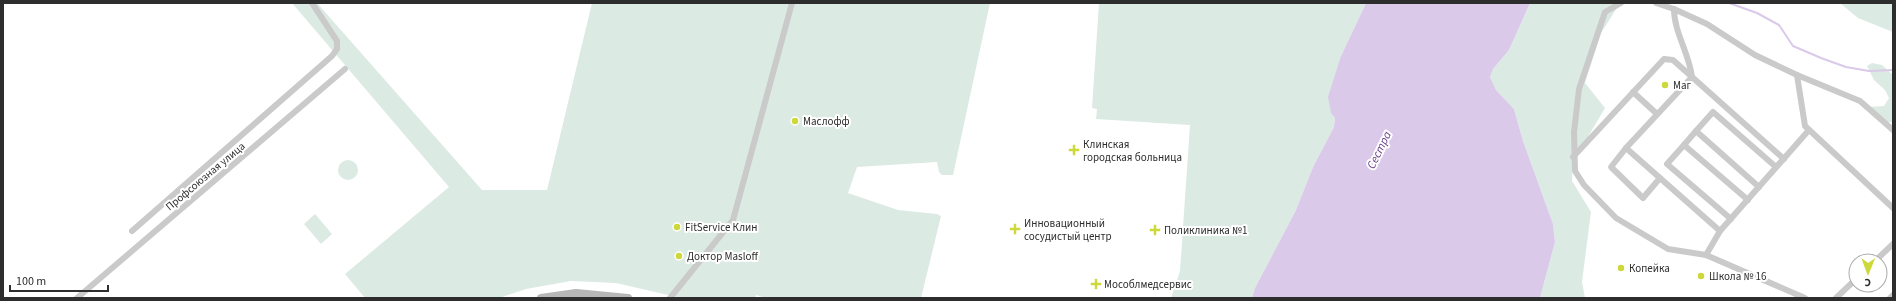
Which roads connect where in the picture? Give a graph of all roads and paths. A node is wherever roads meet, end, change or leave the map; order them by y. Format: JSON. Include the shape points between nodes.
{"nodes":[{"id":1,"x":312,"y":3,"type":"edge"},
{"id":2,"x":792,"y":3,"type":"edge"},
{"id":3,"x":1621,"y":3,"type":"edge"},
{"id":4,"x":1656,"y":3,"type":"edge"},
{"id":5,"x":1674,"y":9,"type":"junction"},
{"id":6,"x":345,"y":70,"type":"dead end"},
{"id":7,"x":1797,"y":75,"type":"junction"},
{"id":8,"x":1692,"y":77,"type":"junction"},
{"id":9,"x":1633,"y":92,"type":"junction"},
{"id":10,"x":1657,"y":114,"type":"junction"},
{"id":11,"x":1809,"y":130,"type":"junction"},
{"id":12,"x":1893,"y":130,"type":"edge"},
{"id":13,"x":1696,"y":131,"type":"junction"},
{"id":14,"x":1684,"y":145,"type":"junction"},
{"id":15,"x":1626,"y":148,"type":"junction"},
{"id":16,"x":1573,"y":157,"type":"junction"},
{"id":17,"x":1784,"y":159,"type":"junction"},
{"id":18,"x":1776,"y":167,"type":"junction"},
{"id":19,"x":1660,"y":178,"type":"junction"},
{"id":20,"x":1759,"y":187,"type":"junction"},
{"id":21,"x":1748,"y":200,"type":"junction"},
{"id":22,"x":1893,"y":208,"type":"edge"},
{"id":23,"x":1731,"y":219,"type":"junction"},
{"id":24,"x":132,"y":231,"type":"dead end"},
{"id":25,"x":1720,"y":231,"type":"junction"},
{"id":26,"x":1893,"y":244,"type":"edge"},
{"id":27,"x":1883,"y":253,"type":"edge"},
{"id":28,"x":1706,"y":255,"type":"junction"},
{"id":29,"x":1848,"y":287,"type":"edge"},
{"id":30,"x":1893,"y":295,"type":"edge"},
{"id":31,"x":77,"y":298,"type":"edge"},
{"id":32,"x":541,"y":298,"type":"edge"},
{"id":33,"x":628,"y":298,"type":"edge"},
{"id":34,"x":670,"y":298,"type":"edge"},
{"id":35,"x":1805,"y":298,"type":"edge"},
{"id":36,"x":1836,"y":298,"type":"edge"},
{"id":37,"x":1890,"y":298,"type":"edge"}],
"edges":[{"from":1,"to":24,"type":"street","via":[[337,41],[332,56]]},
{"from":2,"to":34,"type":"street","via":[[733,220]]},
{"from":3,"to":16,"type":"street","via":[[1605,12],[1579,90]]},
{"from":4,"to":5,"type":"street"},
{"from":5,"to":7,"type":"street","via":[[1707,24],[1755,55]]},
{"from":5,"to":8,"type":"street","via":[[1674,19]]},
{"from":6,"to":31,"type":"street","name":"Профсоюзная улица"},
{"from":7,"to":11,"type":"street","via":[[1805,126]]},
{"from":7,"to":12,"type":"street","via":[[1860,101]]},
{"from":8,"to":9,"type":"street","via":[[1673,60],[1664,59]]},
{"from":8,"to":10,"type":"street"},
{"from":8,"to":17,"type":"street"},
{"from":9,"to":10,"type":"street"},
{"from":9,"to":16,"type":"street"},
{"from":10,"to":15,"type":"street"},
{"from":11,"to":17,"type":"street"},
{"from":11,"to":22,"type":"street"},
{"from":13,"to":14,"type":"street"},
{"from":13,"to":18,"type":"street","via":[[1713,112]]},
{"from":13,"to":20,"type":"street"},
{"from":14,"to":21,"type":"street"},
{"from":14,"to":23,"type":"street","via":[[1667,164]]},
{"from":15,"to":19,"type":"street"},
{"from":15,"to":19,"type":"street","via":[[1611,167],[1643,198]]},
{"from":16,"to":28,"type":"street","via":[[1575,171],[1584,185],[1616,218],[1668,248]]},
{"from":17,"to":18,"type":"street"},
{"from":18,"to":20,"type":"street"},
{"from":19,"to":25,"type":"street"},
{"from":20,"to":21,"type":"street"},
{"from":21,"to":23,"type":"street"},
{"from":23,"to":25,"type":"street"},
{"from":25,"to":28,"type":"street"},
{"from":26,"to":27,"type":"street"},
{"from":28,"to":35,"type":"street"},
{"from":29,"to":36,"type":"street"},
{"from":30,"to":37,"type":"street"},
{"from":32,"to":33,"type":"street","via":[[576,294]]}]}
